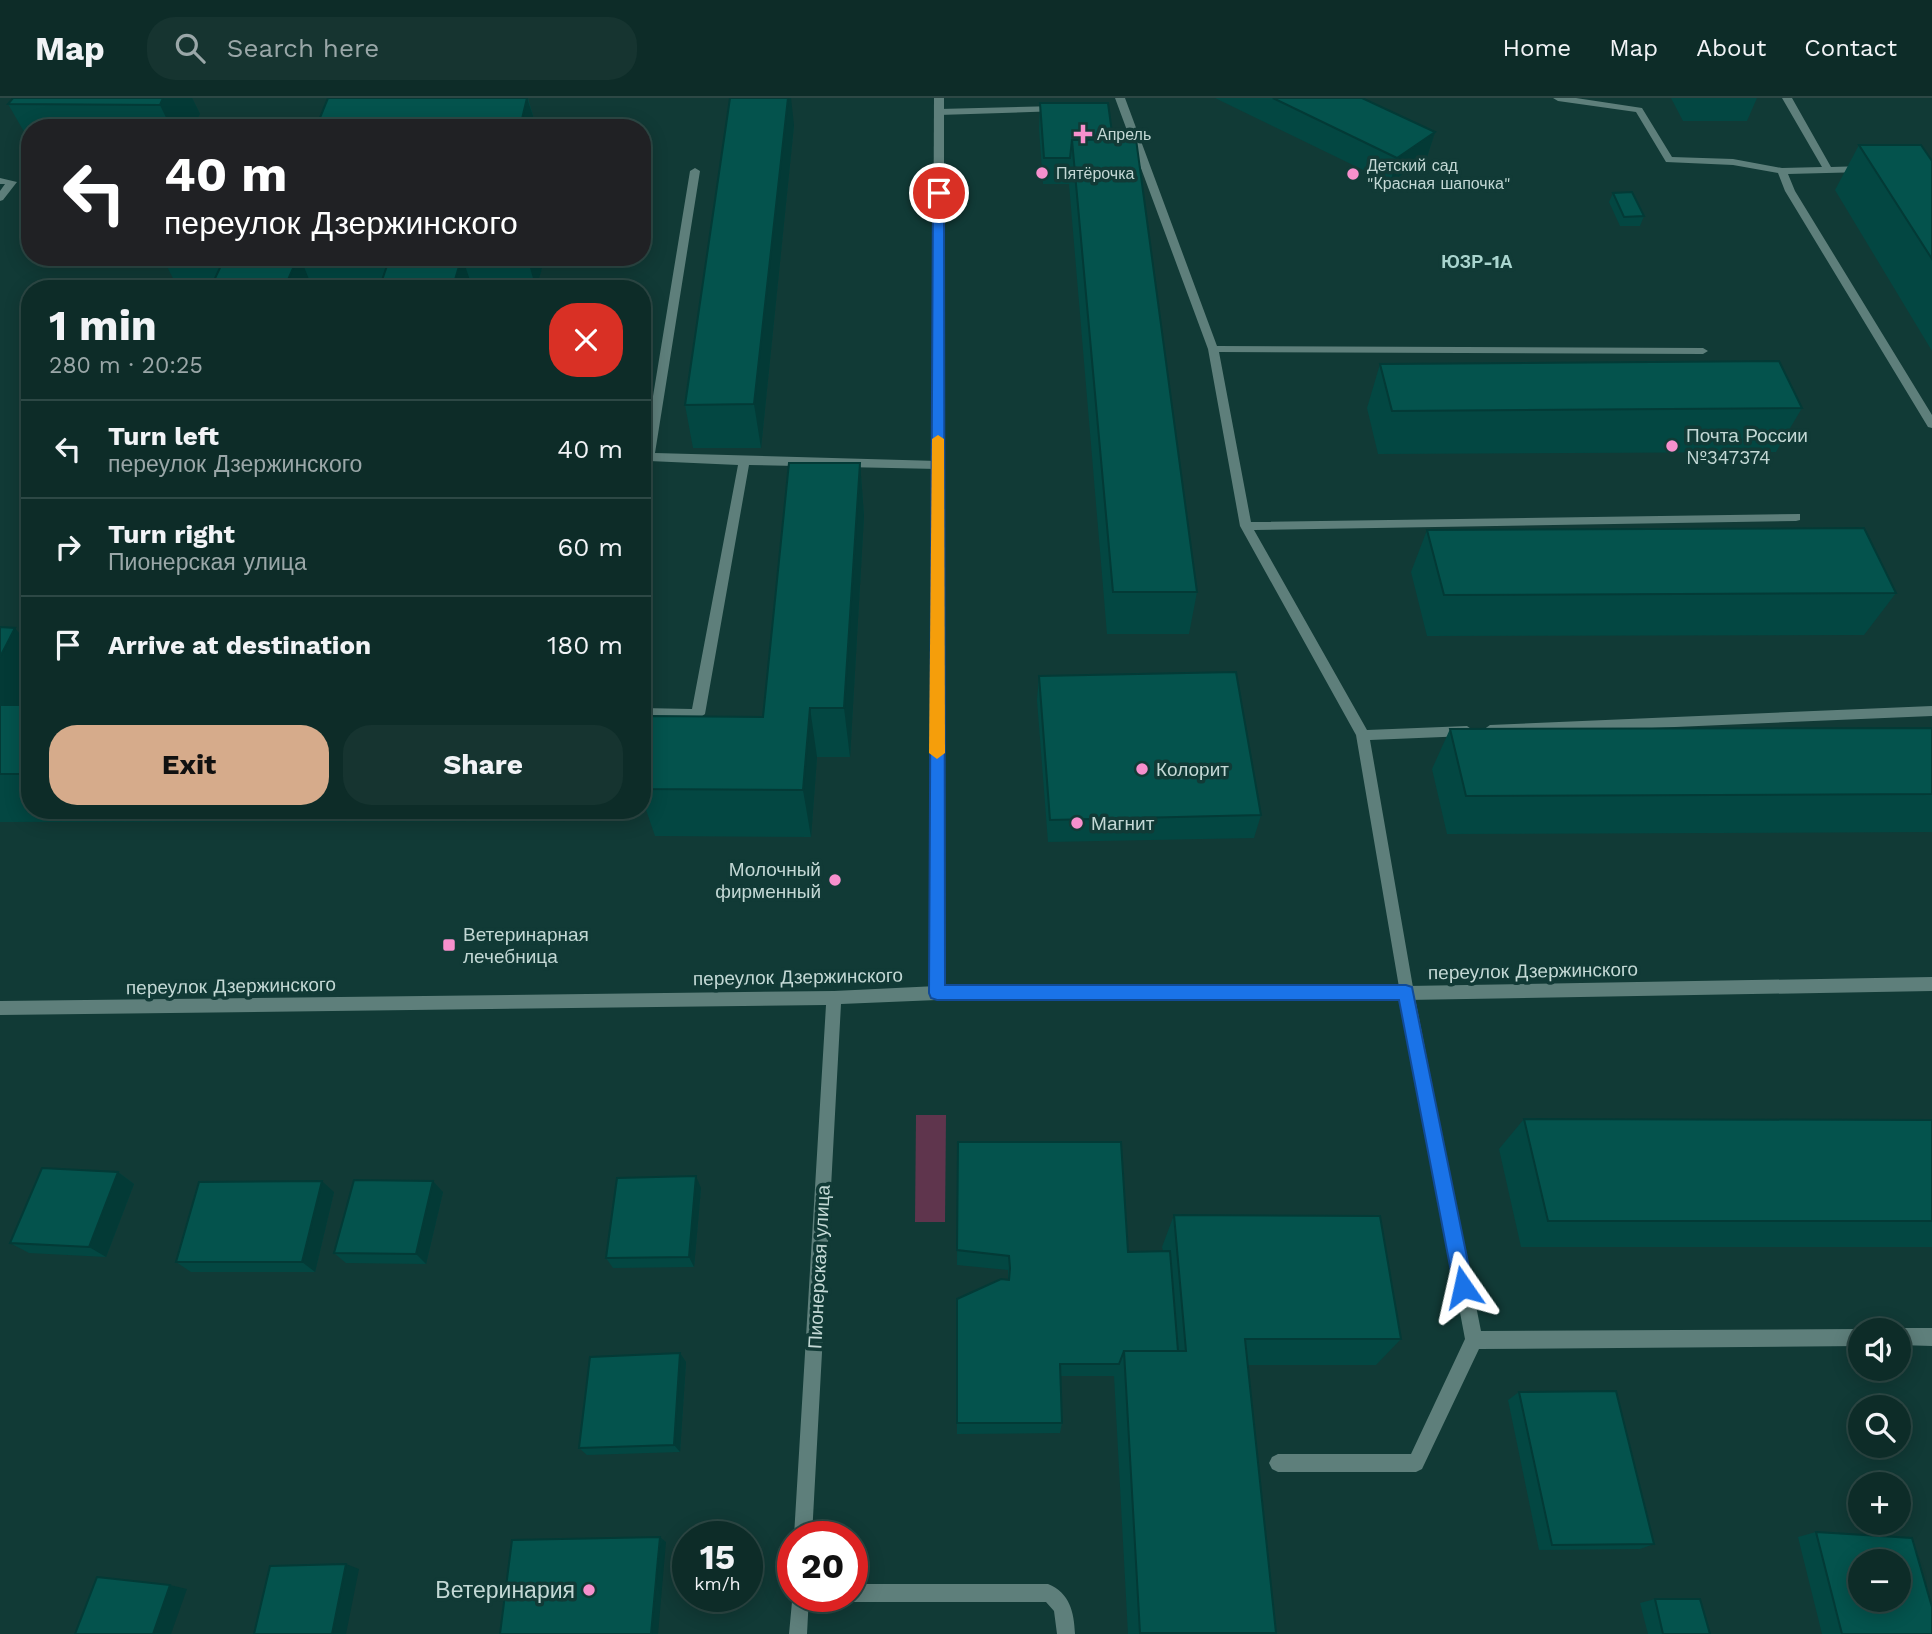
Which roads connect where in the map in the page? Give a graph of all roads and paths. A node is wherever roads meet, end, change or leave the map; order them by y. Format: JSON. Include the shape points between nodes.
{"nodes":[{"id":1,"x":939,"y":98,"type":"edge"},
{"id":2,"x":1558,"y":98,"type":"edge"},
{"id":3,"x":1787,"y":98,"type":"edge"},
{"id":4,"x":1121,"y":103,"type":"edge"},
{"id":5,"x":1109,"y":108,"type":"edge"},
{"id":6,"x":1069,"y":109,"type":"edge"},
{"id":7,"x":939,"y":112,"type":"junction"},
{"id":8,"x":1879,"y":168,"type":"edge"},
{"id":9,"x":1828,"y":170,"type":"junction"},
{"id":10,"x":695,"y":171,"type":"dead end"},
{"id":11,"x":1783,"y":172,"type":"junction"},
{"id":12,"x":0,"y":181,"type":"edge"},
{"id":13,"x":0,"y":198,"type":"edge"},
{"id":14,"x":1213,"y":349,"type":"junction"},
{"id":15,"x":1703,"y":351,"type":"dead end"},
{"id":16,"x":1932,"y":424,"type":"edge"},
{"id":17,"x":651,"y":445,"type":"edge"},
{"id":18,"x":651,"y":457,"type":"edge"},
{"id":19,"x":744,"y":461,"type":"junction"},
{"id":20,"x":938,"y":465,"type":"junction"},
{"id":21,"x":1796,"y":517,"type":"dead end"},
{"id":22,"x":1246,"y":526,"type":"junction"},
{"id":23,"x":0,"y":638,"type":"edge"},
{"id":24,"x":21,"y":639,"type":"edge"},
{"id":25,"x":1932,"y":711,"type":"edge"},
{"id":26,"x":651,"y":713,"type":"edge"},
{"id":27,"x":1363,"y":735,"type":"junction"},
{"id":28,"x":1932,"y":984,"type":"edge"},
{"id":29,"x":937,"y":993,"type":"junction"},
{"id":30,"x":1406,"y":993,"type":"junction"},
{"id":31,"x":834,"y":998,"type":"junction"},
{"id":32,"x":0,"y":1008,"type":"edge"},
{"id":33,"x":1911,"y":1337,"type":"edge"},
{"id":34,"x":1932,"y":1337,"type":"edge"},
{"id":35,"x":1848,"y":1338,"type":"edge"},
{"id":36,"x":1474,"y":1340,"type":"junction"},
{"id":37,"x":1278,"y":1463,"type":"dead end"},
{"id":38,"x":804,"y":1521,"type":"edge"},
{"id":39,"x":868,"y":1593,"type":"edge"},
{"id":40,"x":799,"y":1612,"type":"edge"},
{"id":41,"x":798,"y":1634,"type":"edge"},
{"id":42,"x":1066,"y":1634,"type":"edge"}],
"edges":[{"from":1,"to":7,"type":"street"},
{"from":2,"to":11,"type":"street","via":[[1639,110],[1669,160],[1733,162]]},
{"from":3,"to":9,"type":"street"},
{"from":4,"to":5,"type":"street"},
{"from":4,"to":14,"type":"street"},
{"from":6,"to":7,"type":"street"},
{"from":7,"to":20,"type":"street"},
{"from":8,"to":9,"type":"street"},
{"from":9,"to":11,"type":"street"},
{"from":10,"to":17,"type":"street"},
{"from":11,"to":16,"type":"street","via":[[1790,191]]},
{"from":12,"to":13,"type":"street","via":[[12,181]]},
{"from":14,"to":15,"type":"street"},
{"from":14,"to":22,"type":"street"},
{"from":18,"to":19,"type":"street"},
{"from":19,"to":20,"type":"street"},
{"from":19,"to":26,"type":"street","via":[[698,714]]},
{"from":20,"to":29,"type":"street"},
{"from":21,"to":22,"type":"street"},
{"from":22,"to":27,"type":"street"},
{"from":23,"to":24,"type":"street"},
{"from":25,"to":27,"type":"street"},
{"from":27,"to":30,"type":"street"},
{"from":28,"to":30,"type":"street","name":"переулок Дзержинского"},
{"from":29,"to":30,"type":"street","name":"переулок Дзержинского"},
{"from":29,"to":31,"type":"street","name":"переулок Дзержинского"},
{"from":30,"to":36,"type":"street"},
{"from":31,"to":32,"type":"street","name":"переулок Дзержинского"},
{"from":31,"to":38,"type":"street","name":"Пионерская улица"},
{"from":33,"to":34,"type":"street"},
{"from":35,"to":36,"type":"street"},
{"from":36,"to":37,"type":"street","via":[[1416,1463]]},
{"from":39,"to":42,"type":"street","via":[[1048,1592],[1059,1599],[1065,1611]]},
{"from":40,"to":41,"type":"street"}]}
